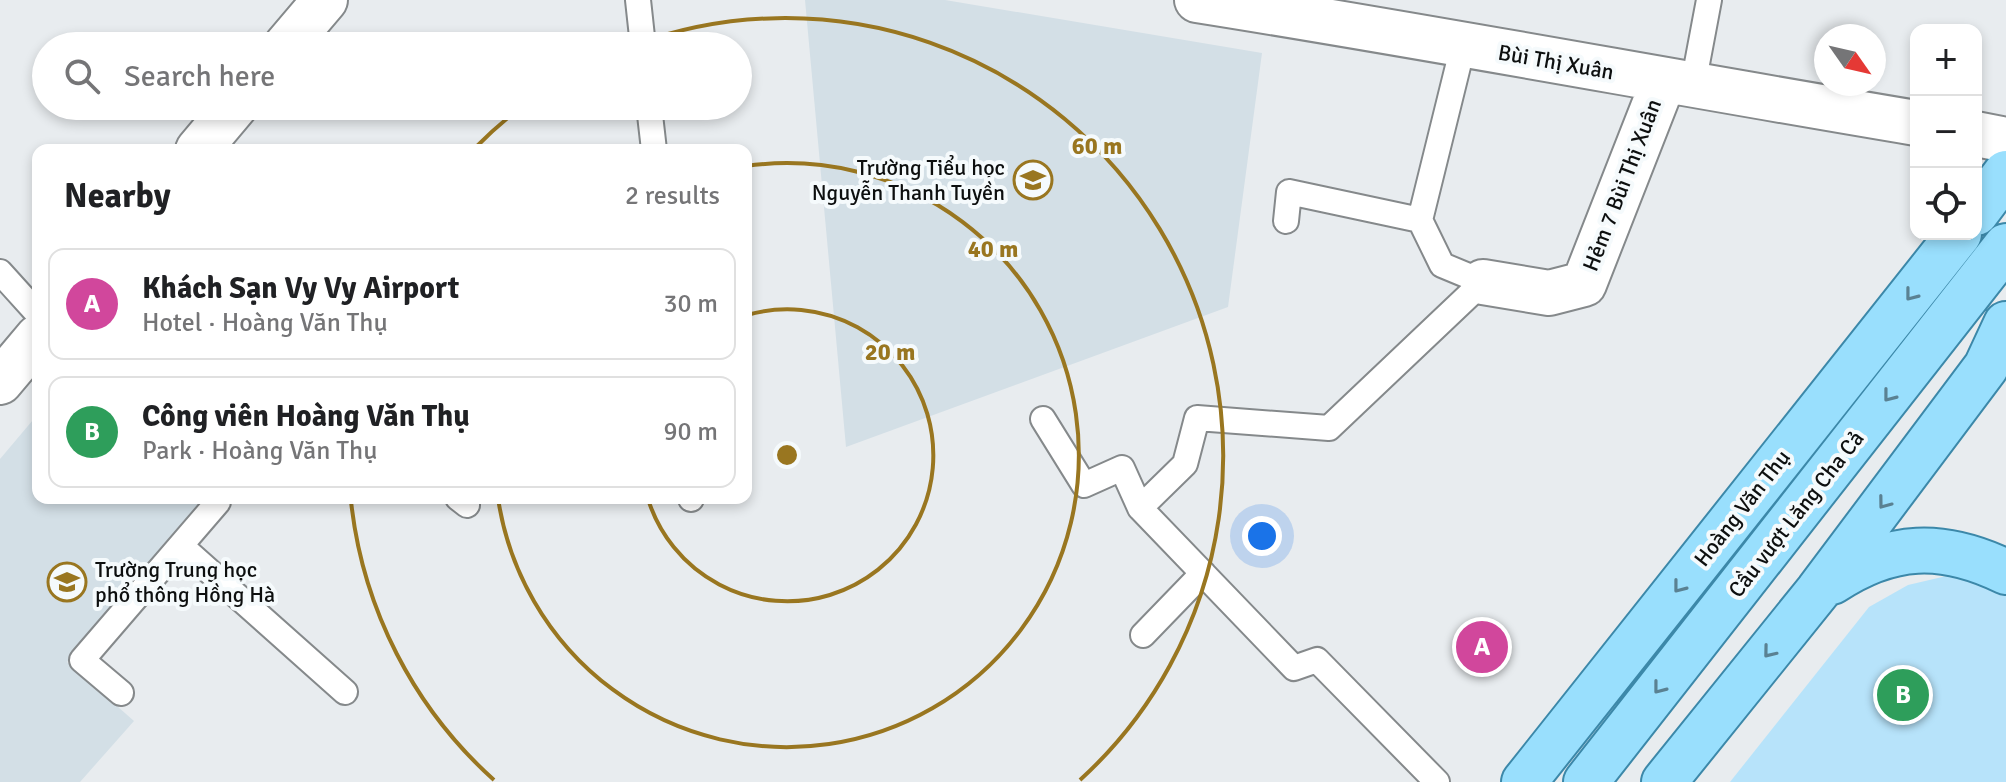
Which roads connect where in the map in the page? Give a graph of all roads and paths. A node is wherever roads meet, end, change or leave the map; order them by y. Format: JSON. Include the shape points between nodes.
{"nodes":[{"id":1,"x":325,"y":0,"type":"edge"},
{"id":2,"x":638,"y":0,"type":"edge"},
{"id":3,"x":1197,"y":0,"type":"edge"},
{"id":4,"x":1709,"y":0,"type":"edge"},
{"id":5,"x":1368,"y":13,"type":"edge"},
{"id":6,"x":298,"y":32,"type":"edge"},
{"id":7,"x":641,"y":32,"type":"edge"},
{"id":8,"x":1463,"y":46,"type":"junction"},
{"id":9,"x":1678,"y":83,"type":"junction"},
{"id":10,"x":223,"y":120,"type":"edge"},
{"id":11,"x":651,"y":120,"type":"edge"},
{"id":12,"x":1910,"y":122,"type":"edge"},
{"id":13,"x":1982,"y":135,"type":"edge"},
{"id":14,"x":2006,"y":140,"type":"edge"},
{"id":15,"x":203,"y":144,"type":"edge"},
{"id":16,"x":653,"y":144,"type":"edge"},
{"id":17,"x":2006,"y":173,"type":"edge"},
{"id":18,"x":1982,"y":205,"type":"edge"},
{"id":19,"x":1420,"y":220,"type":"junction"},
{"id":20,"x":1286,"y":221,"type":"dead end"},
{"id":21,"x":1954,"y":240,"type":"edge"},
{"id":22,"x":2006,"y":246,"type":"edge"},
{"id":23,"x":0,"y":272,"type":"edge"},
{"id":24,"x":1483,"y":282,"type":"junction"},
{"id":25,"x":2006,"y":324,"type":"edge"},
{"id":26,"x":32,"y":331,"type":"edge"},
{"id":27,"x":32,"y":343,"type":"edge"},
{"id":28,"x":0,"y":382,"type":"edge"},
{"id":29,"x":1043,"y":419,"type":"dead end"},
{"id":30,"x":216,"y":504,"type":"edge"},
{"id":31,"x":1140,"y":508,"type":"junction"},
{"id":32,"x":181,"y":546,"type":"junction"},
{"id":33,"x":2006,"y":572,"type":"edge"},
{"id":34,"x":1203,"y":573,"type":"junction"},
{"id":35,"x":1818,"y":591,"type":"junction"},
{"id":36,"x":1143,"y":635,"type":"dead end"},
{"id":37,"x":345,"y":692,"type":"dead end"},
{"id":38,"x":121,"y":693,"type":"dead end"},
{"id":39,"x":1437,"y":782,"type":"edge"},
{"id":40,"x":1524,"y":782,"type":"edge"},
{"id":41,"x":1586,"y":782,"type":"edge"},
{"id":42,"x":1664,"y":782,"type":"edge"}],
"edges":[{"from":1,"to":6,"type":"street"},
{"from":2,"to":7,"type":"lane"},
{"from":3,"to":5,"type":"street","name":"Bùi Thị Xuân"},
{"from":4,"to":9,"type":"lane"},
{"from":5,"to":8,"type":"street","name":"Bùi Thị Xuân"},
{"from":8,"to":9,"type":"street","name":"Bùi Thị Xuân"},
{"from":8,"to":19,"type":"lane"},
{"from":9,"to":12,"type":"street","name":"Bùi Thị Xuân"},
{"from":9,"to":24,"type":"street","name":"Hẻm 7 Bùi Thị Xuân","via":[[1584,284],[1549,293]]},
{"from":10,"to":15,"type":"street"},
{"from":11,"to":16,"type":"lane"},
{"from":13,"to":14,"type":"street"},
{"from":17,"to":18,"type":"main road"},
{"from":19,"to":20,"type":"lane","via":[[1289,192]]},
{"from":19,"to":24,"type":"lane","via":[[1442,265]]},
{"from":21,"to":40,"type":"main road","name":"Hoàng Văn Thụ","one_way":true},
{"from":22,"to":41,"type":"main road","name":"Cầu vượt Lăng Cha Cả","one_way":true},
{"from":23,"to":26,"type":"lane"},
{"from":24,"to":31,"type":"lane","via":[[1329,428],[1197,418],[1185,464]]},
{"from":25,"to":35,"type":"main road","one_way":true,"via":[[1986,367]]},
{"from":27,"to":28,"type":"street"},
{"from":29,"to":31,"type":"lane","via":[[1084,485],[1122,468]]},
{"from":30,"to":32,"type":"lane"},
{"from":31,"to":34,"type":"lane"},
{"from":32,"to":37,"type":"lane"},
{"from":32,"to":38,"type":"lane","via":[[82,660]]},
{"from":33,"to":35,"type":"main road","via":[[1958,553],[1892,552],[1857,565]]},
{"from":34,"to":36,"type":"lane"},
{"from":34,"to":39,"type":"lane","via":[[1294,668],[1317,660]]},
{"from":35,"to":42,"type":"main road","one_way":true}]}
